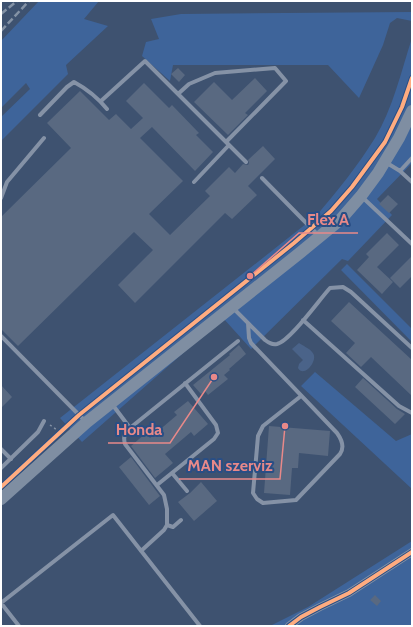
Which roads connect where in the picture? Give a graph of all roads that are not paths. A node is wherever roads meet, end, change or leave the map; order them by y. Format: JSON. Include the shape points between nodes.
{"nodes":[{"id":1,"x":178,"y":94,"type":"junction"},
{"id":2,"x":101,"y":101,"type":"junction"},
{"id":3,"x":107,"y":109,"type":"dead end"},
{"id":4,"x":412,"y":111,"type":"edge"},
{"id":5,"x":40,"y":115,"type":"dead end"},
{"id":6,"x":44,"y":138,"type":"dead end"},
{"id":7,"x":228,"y":144,"type":"junction"},
{"id":8,"x":412,"y":158,"type":"edge"},
{"id":9,"x":246,"y":162,"type":"dead end"},
{"id":10,"x":385,"y":162,"type":"junction"},
{"id":11,"x":400,"y":171,"type":"junction"},
{"id":12,"x":262,"y":178,"type":"dead end"},
{"id":13,"x":194,"y":182,"type":"dead end"},
{"id":14,"x":412,"y":182,"type":"edge"},
{"id":15,"x":361,"y":196,"type":"junction"},
{"id":16,"x":1,"y":198,"type":"edge"},
{"id":17,"x":320,"y":237,"type":"junction"},
{"id":18,"x":412,"y":244,"type":"edge"},
{"id":19,"x":232,"y":306,"type":"junction"},
{"id":20,"x":303,"y":320,"type":"junction"},
{"id":21,"x":248,"y":323,"type":"junction"},
{"id":22,"x":1,"y":336,"type":"edge"},
{"id":23,"x":238,"y":341,"type":"dead end"},
{"id":24,"x":412,"y":348,"type":"edge"},
{"id":25,"x":185,"y":383,"type":"junction"},
{"id":26,"x":301,"y":396,"type":"junction"},
{"id":27,"x":111,"y":402,"type":"junction"},
{"id":28,"x":412,"y":413,"type":"edge"},
{"id":29,"x":44,"y":421,"type":"road end"},
{"id":30,"x":86,"y":422,"type":"junction"},
{"id":31,"x":130,"y":428,"type":"junction"},
{"id":32,"x":1,"y":449,"type":"edge"},
{"id":33,"x":11,"y":459,"type":"junction"},
{"id":34,"x":1,"y":468,"type":"edge"},
{"id":35,"x":172,"y":473,"type":"junction"},
{"id":36,"x":157,"y":485,"type":"junction"},
{"id":37,"x":186,"y":491,"type":"dead end"},
{"id":38,"x":1,"y":498,"type":"edge"},
{"id":39,"x":181,"y":520,"type":"dead end"},
{"id":40,"x":167,"y":525,"type":"junction"},
{"id":41,"x":141,"y":551,"type":"junction"},
{"id":42,"x":412,"y":552,"type":"edge"},
{"id":43,"x":1,"y":603,"type":"edge"},
{"id":44,"x":19,"y":626,"type":"edge"},
{"id":45,"x":200,"y":626,"type":"edge"},
{"id":46,"x":289,"y":626,"type":"edge"}],
"edges":[{"from":1,"to":2,"type":"lane","via":[[145,61]]},
{"from":1,"to":7,"type":"lane"},
{"from":1,"to":7,"type":"lane","via":[[188,84],[215,73],[275,68],[286,81]]},
{"from":2,"to":3,"type":"lane"},
{"from":2,"to":5,"type":"lane","via":[[74,82]]},
{"from":4,"to":10,"type":"main road"},
{"from":6,"to":16,"type":"lane","via":[[7,182]]},
{"from":7,"to":9,"type":"lane"},
{"from":7,"to":13,"type":"lane"},
{"from":8,"to":11,"type":"lane"},
{"from":10,"to":11,"type":"lane"},
{"from":10,"to":15,"type":"main road"},
{"from":11,"to":14,"type":"lane"},
{"from":12,"to":17,"type":"lane"},
{"from":15,"to":17,"type":"main road"},
{"from":15,"to":18,"type":"lane"},
{"from":17,"to":19,"type":"main road"},
{"from":19,"to":21,"type":"lane"},
{"from":19,"to":27,"type":"main road"},
{"from":20,"to":21,"type":"lane","via":[[288,338],[274,344],[265,340]]},
{"from":20,"to":24,"type":"lane","via":[[330,288],[343,287]]},
{"from":20,"to":28,"type":"lane","via":[[399,406]]},
{"from":21,"to":26,"type":"lane","via":[[251,343]]},
{"from":22,"to":30,"type":"lane"},
{"from":23,"to":25,"type":"lane"},
{"from":25,"to":31,"type":"lane"},
{"from":25,"to":35,"type":"lane","via":[[216,425],[218,433]]},
{"from":26,"to":26,"type":"lane","via":[[260,431],[253,493],[259,501],[296,500],[343,450],[337,433]]},
{"from":27,"to":30,"type":"main road"},
{"from":27,"to":31,"type":"lane"},
{"from":29,"to":33,"type":"lane","via":[[38,432]]},
{"from":30,"to":38,"type":"main road"},
{"from":31,"to":36,"type":"lane","via":[[124,435],[125,444]]},
{"from":32,"to":33,"type":"lane"},
{"from":33,"to":34,"type":"lane"},
{"from":35,"to":36,"type":"lane"},
{"from":35,"to":37,"type":"lane"},
{"from":36,"to":40,"type":"lane","via":[[166,500]]},
{"from":39,"to":40,"type":"lane","via":[[173,527]]},
{"from":40,"to":41,"type":"lane"},
{"from":41,"to":43,"type":"lane","via":[[113,515]]},
{"from":41,"to":45,"type":"lane"},
{"from":42,"to":46,"type":"street","via":[[349,593]]},
{"from":43,"to":44,"type":"lane"}]}
